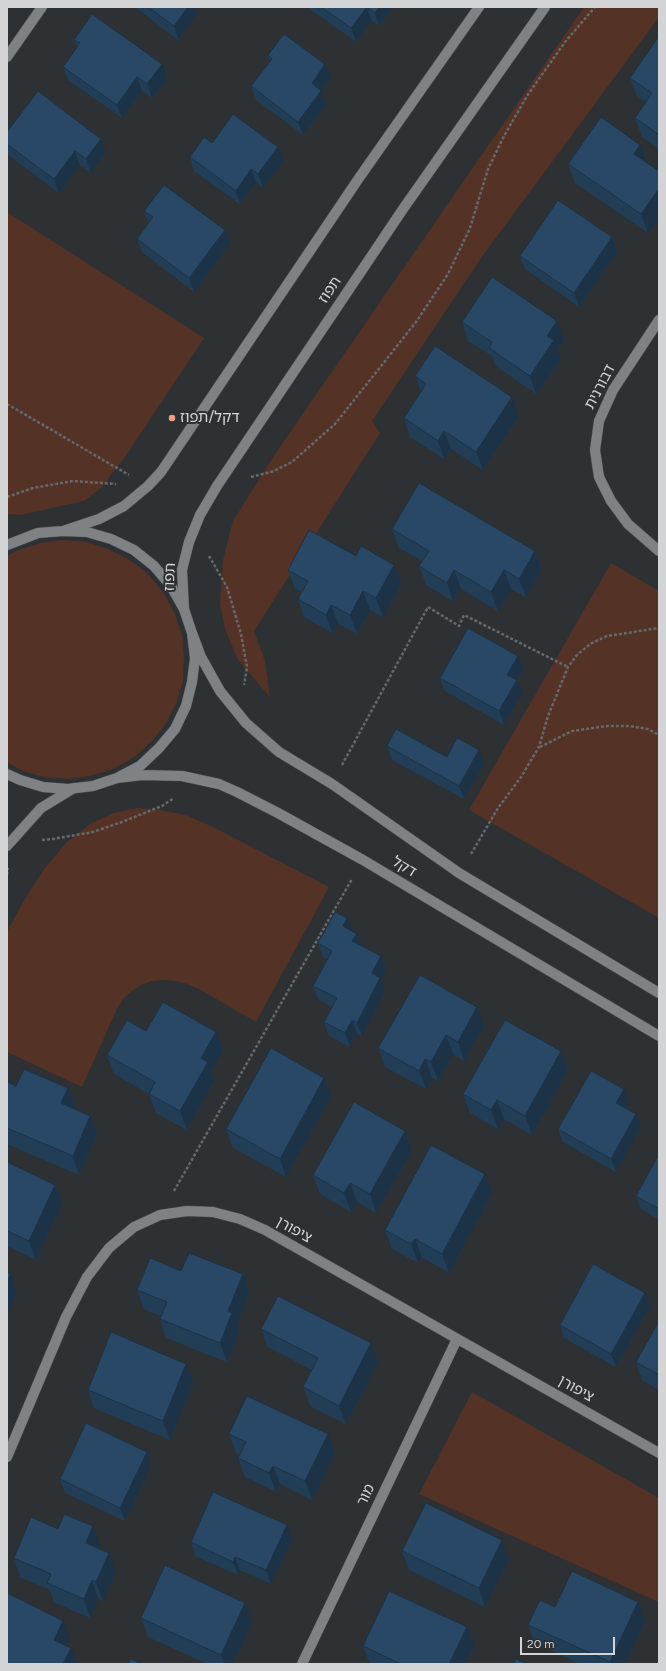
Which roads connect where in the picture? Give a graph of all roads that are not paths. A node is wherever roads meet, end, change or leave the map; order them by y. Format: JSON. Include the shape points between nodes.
{"nodes":[{"id":1,"x":42,"y":7,"type":"edge"},
{"id":2,"x":479,"y":7,"type":"edge"},
{"id":3,"x":545,"y":7,"type":"edge"},
{"id":4,"x":7,"y":57,"type":"edge"},
{"id":5,"x":659,"y":320,"type":"edge"},
{"id":6,"x":63,"y":531,"type":"junction"},
{"id":7,"x":7,"y":545,"type":"edge"},
{"id":8,"x":659,"y":551,"type":"edge"},
{"id":9,"x":184,"y":609,"type":"junction"},
{"id":10,"x":192,"y":632,"type":"junction"},
{"id":11,"x":7,"y":774,"type":"edge"},
{"id":12,"x":117,"y":778,"type":"junction"},
{"id":13,"x":75,"y":788,"type":"junction"},
{"id":14,"x":9,"y":844,"type":"edge"},
{"id":15,"x":659,"y":993,"type":"edge"},
{"id":16,"x":659,"y":1036,"type":"edge"},
{"id":17,"x":457,"y":1339,"type":"junction"},
{"id":18,"x":659,"y":1453,"type":"edge"},
{"id":19,"x":7,"y":1457,"type":"edge"},
{"id":20,"x":302,"y":1664,"type":"edge"}],
"edges":[{"from":1,"to":4,"type":"street"},
{"from":2,"to":6,"type":"street","via":[[287,284],[173,455],[148,486],[130,502],[99,519]]},
{"from":3,"to":9,"type":"street","name":"תפוז","via":[[399,215],[200,515],[182,570]]},
{"from":5,"to":8,"type":"street","name":"דבורנית","via":[[613,390],[599,421],[595,450],[599,477],[611,501],[628,524]]},
{"from":6,"to":7,"type":"street","via":[[38,533]]},
{"from":6,"to":9,"type":"street","via":[[87,532],[111,539],[134,550],[154,566],[171,586]]},
{"from":9,"to":10,"type":"street"},
{"from":10,"to":12,"type":"street","via":[[192,682],[186,706],[175,729],[140,766]]},
{"from":10,"to":15,"type":"street","name":"דקל","via":[[201,657],[220,692],[240,718],[279,752],[332,784],[459,873]]},
{"from":11,"to":13,"type":"street","via":[[43,787]]},
{"from":12,"to":13,"type":"street","via":[[93,786]]},
{"from":12,"to":16,"type":"street","name":"דקל","via":[[162,774],[200,780],[219,784],[257,802],[363,860]]},
{"from":13,"to":14,"type":"street","via":[[41,808]]},
{"from":17,"to":18,"type":"street","name":"ציפורן"},
{"from":17,"to":19,"type":"street","name":"ציפורן","via":[[266,1230],[240,1219],[213,1212],[186,1211],[160,1216],[134,1228],[109,1248],[87,1278],[66,1317]]},
{"from":17,"to":20,"type":"street","name":"מור"}]}
